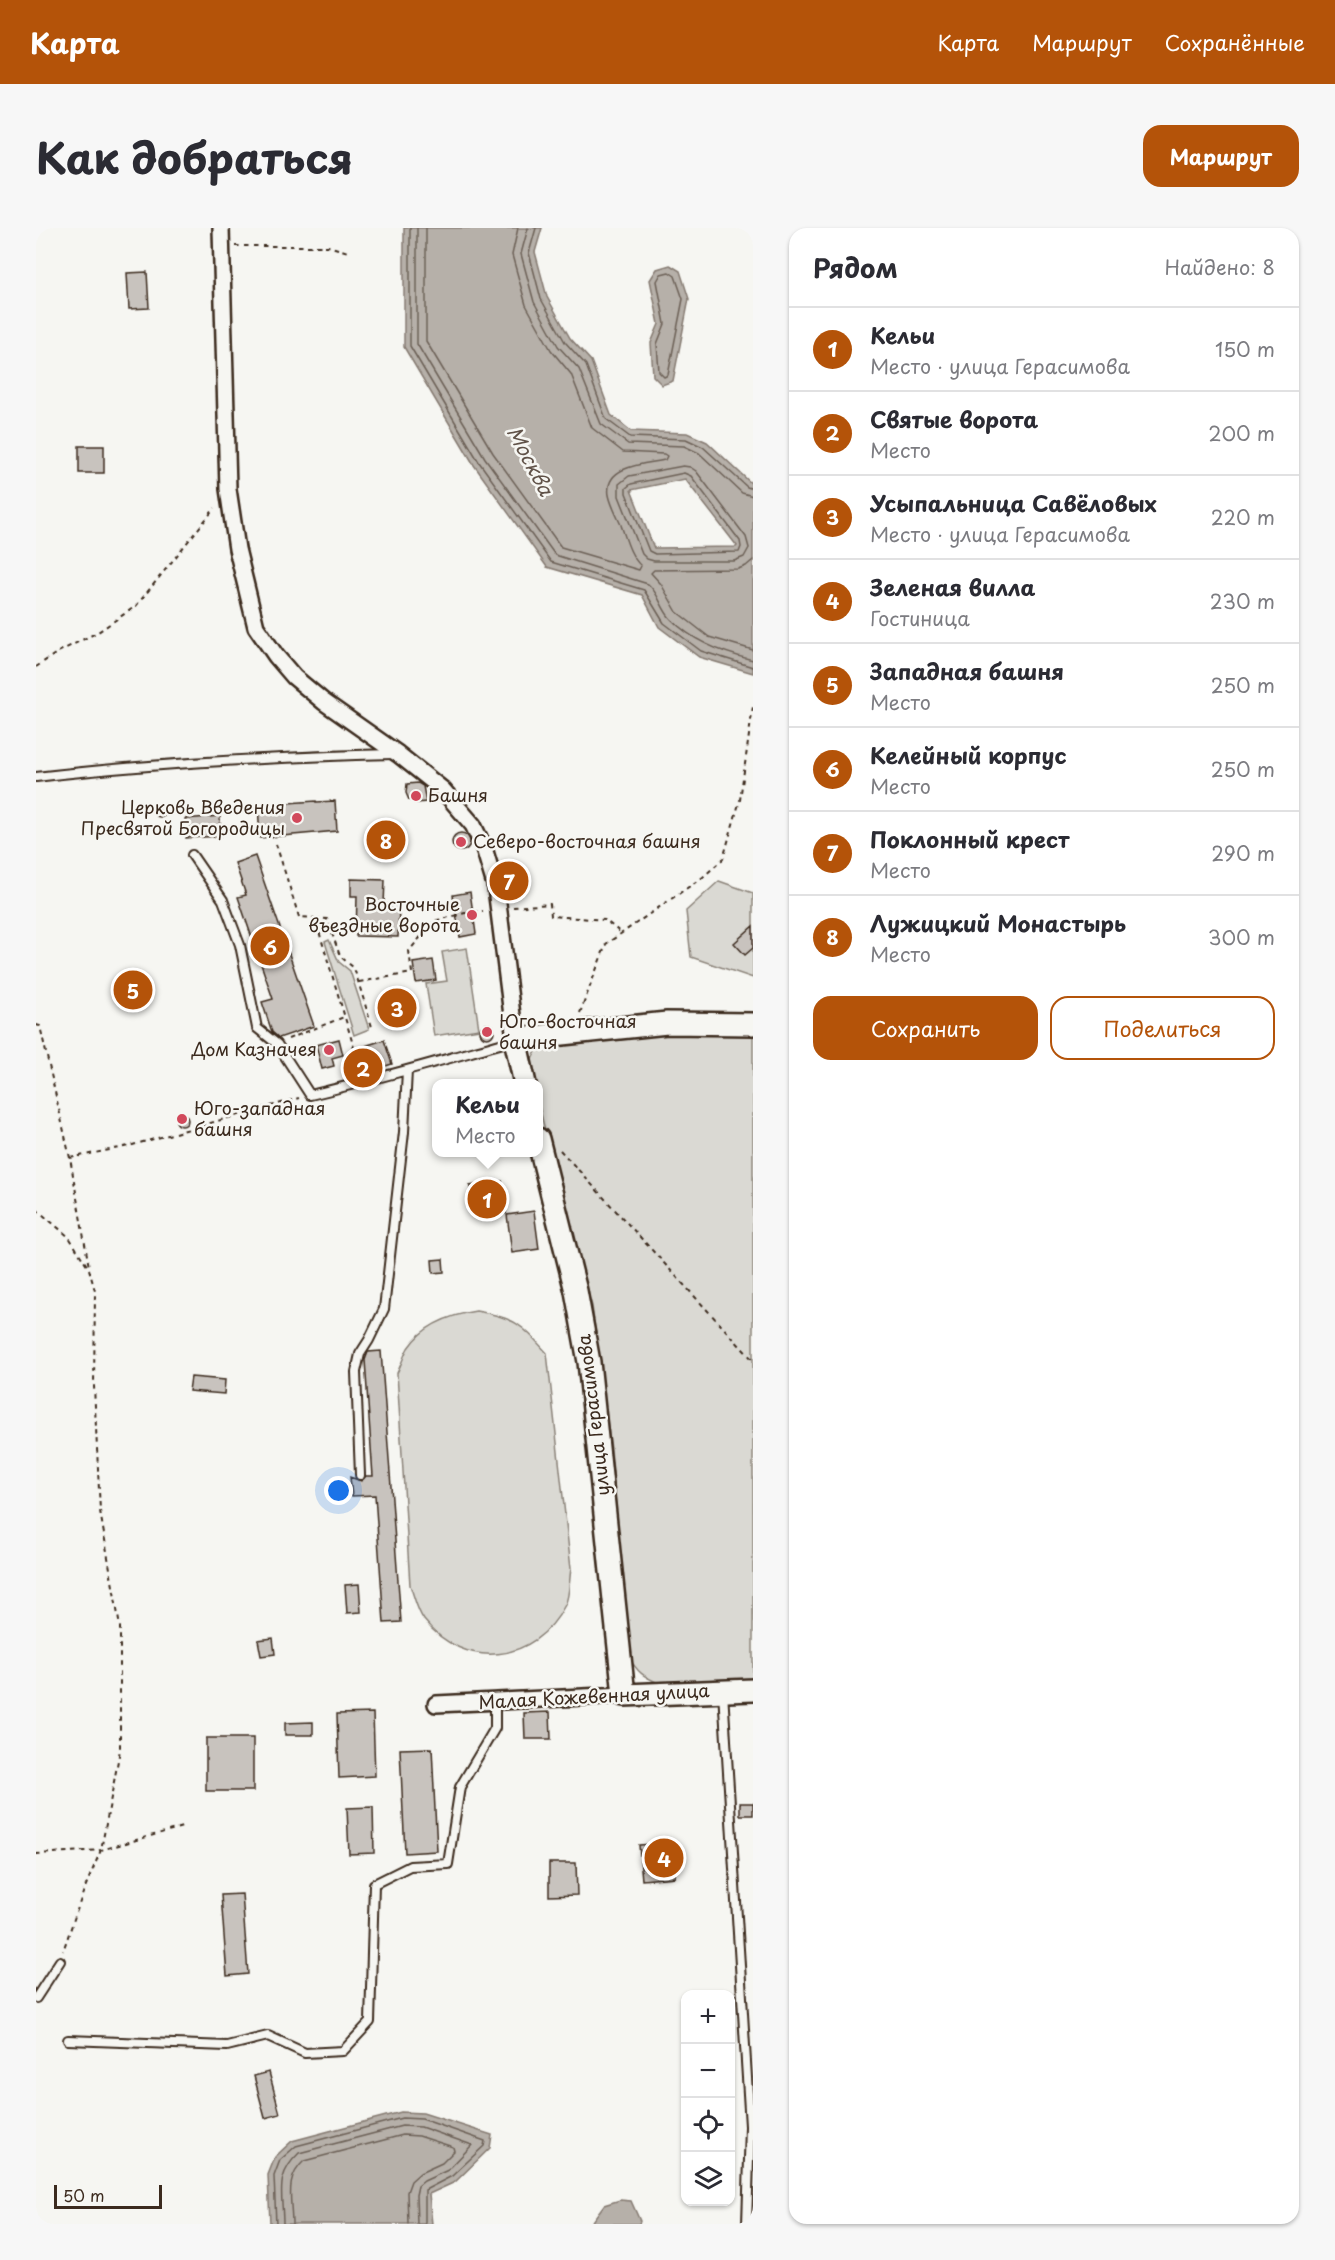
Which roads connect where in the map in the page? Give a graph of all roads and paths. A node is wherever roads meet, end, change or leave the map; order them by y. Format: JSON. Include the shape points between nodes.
{"nodes":[{"id":1,"x":221,"y":228,"type":"edge"},
{"id":2,"x":222,"y":246,"type":"junction"},
{"id":3,"x":348,"y":252,"type":"dead end"},
{"id":4,"x":228,"y":489,"type":"junction"},
{"id":5,"x":36,"y":667,"type":"edge"},
{"id":6,"x":753,"y":706,"type":"edge"},
{"id":7,"x":398,"y":754,"type":"junction"},
{"id":8,"x":36,"y":777,"type":"edge"},
{"id":9,"x":276,"y":844,"type":"dead end"},
{"id":10,"x":192,"y":855,"type":"dead end"},
{"id":11,"x":522,"y":907,"type":"dead end"},
{"id":12,"x":469,"y":912,"type":"dead end"},
{"id":13,"x":315,"y":918,"type":"junction"},
{"id":14,"x":621,"y":933,"type":"junction"},
{"id":15,"x":359,"y":982,"type":"junction"},
{"id":16,"x":344,"y":1017,"type":"junction"},
{"id":17,"x":753,"y":1024,"type":"edge"},
{"id":18,"x":36,"y":1025,"type":"edge"},
{"id":19,"x":372,"y":1027,"type":"dead end"},
{"id":20,"x":579,"y":1031,"type":"junction"},
{"id":21,"x":515,"y":1039,"type":"junction"},
{"id":22,"x":277,"y":1044,"type":"junction"},
{"id":23,"x":408,"y":1070,"type":"junction"},
{"id":24,"x":524,"y":1079,"type":"edge"},
{"id":25,"x":364,"y":1082,"type":"junction"},
{"id":26,"x":310,"y":1095,"type":"junction"},
{"id":27,"x":547,"y":1143,"type":"edge"},
{"id":28,"x":70,"y":1158,"type":"junction"},
{"id":29,"x":36,"y":1209,"type":"edge"},
{"id":30,"x":89,"y":1269,"type":"junction"},
{"id":31,"x":753,"y":1360,"type":"edge"},
{"id":32,"x":360,"y":1475,"type":"dead end"},
{"id":33,"x":753,"y":1690,"type":"edge"},
{"id":34,"x":722,"y":1691,"type":"junction"},
{"id":35,"x":624,"y":1695,"type":"junction"},
{"id":36,"x":495,"y":1701,"type":"junction"},
{"id":37,"x":436,"y":1704,"type":"dead end"},
{"id":38,"x":183,"y":1827,"type":"dead end"},
{"id":39,"x":101,"y":1850,"type":"junction"},
{"id":40,"x":36,"y":1854,"type":"edge"},
{"id":41,"x":60,"y":1961,"type":"joint"},
{"id":42,"x":36,"y":1998,"type":"edge"},
{"id":43,"x":68,"y":2040,"type":"dead end"},
{"id":44,"x":747,"y":2224,"type":"edge"}],
"edges":[{"from":1,"to":2,"type":"street"},
{"from":2,"to":3,"type":"path","via":[[328,246]]},
{"from":2,"to":4,"type":"street"},
{"from":4,"to":5,"type":"path","via":[[210,517],[136,606]]},
{"from":4,"to":7,"type":"street","via":[[237,549],[256,627],[294,677]]},
{"from":6,"to":14,"type":"path","via":[[740,800],[723,859]]},
{"from":7,"to":8,"type":"lane","via":[[252,758]]},
{"from":7,"to":21,"type":"street","via":[[457,804],[484,848],[496,888]]},
{"from":9,"to":13,"type":"path","via":[[299,917]]},
{"from":10,"to":22,"type":"lane","via":[[223,900],[240,945],[257,1028]]},
{"from":11,"to":14,"type":"path","via":[[550,904],[551,916],[605,920]]},
{"from":12,"to":15,"type":"path","via":[[434,921],[409,951],[412,973]]},
{"from":13,"to":15,"type":"path","via":[[327,919],[340,956],[354,968]]},
{"from":13,"to":16,"type":"path"},
{"from":14,"to":20,"type":"path","via":[[606,944],[580,1015]]},
{"from":15,"to":19,"type":"path"},
{"from":16,"to":22,"type":"path"},
{"from":16,"to":25,"type":"path"},
{"from":17,"to":20,"type":"street","via":[[692,1022]]},
{"from":18,"to":28,"type":"path","via":[[40,1026]]},
{"from":20,"to":21,"type":"street"},
{"from":21,"to":23,"type":"lane"},
{"from":21,"to":24,"type":"street"},
{"from":22,"to":26,"type":"lane"},
{"from":23,"to":25,"type":"lane"},
{"from":23,"to":32,"type":"lane","via":[[384,1309],[360,1354],[356,1372]]},
{"from":25,"to":26,"type":"lane"},
{"from":26,"to":28,"type":"path","via":[[129,1146]]},
{"from":27,"to":31,"type":"path","via":[[572,1162]]},
{"from":27,"to":35,"type":"street","name":"улица Герасимова","via":[[589,1362]]},
{"from":28,"to":30,"type":"path"},
{"from":29,"to":30,"type":"path","via":[[69,1237]]},
{"from":30,"to":39,"type":"path","via":[[95,1291],[93,1386],[100,1511],[120,1628],[120,1750]]},
{"from":33,"to":34,"type":"street","name":"Малая Кожевенная улица"},
{"from":34,"to":35,"type":"street","name":"Малая Кожевенная улица"},
{"from":34,"to":44,"type":"lane","via":[[750,2126]]},
{"from":35,"to":36,"type":"street","name":"Малая Кожевенная улица"},
{"from":36,"to":37,"type":"street","name":"Малая Кожевенная улица"},
{"from":36,"to":43,"type":"lane","via":[[495,1728],[460,1787],[448,1864],[410,1866],[374,1884],[370,2022],[343,2050],[305,2053],[268,2036],[227,2046]]},
{"from":38,"to":39,"type":"path"},
{"from":39,"to":40,"type":"path"},
{"from":39,"to":41,"type":"path"},
{"from":41,"to":42,"type":"lane"}]}
